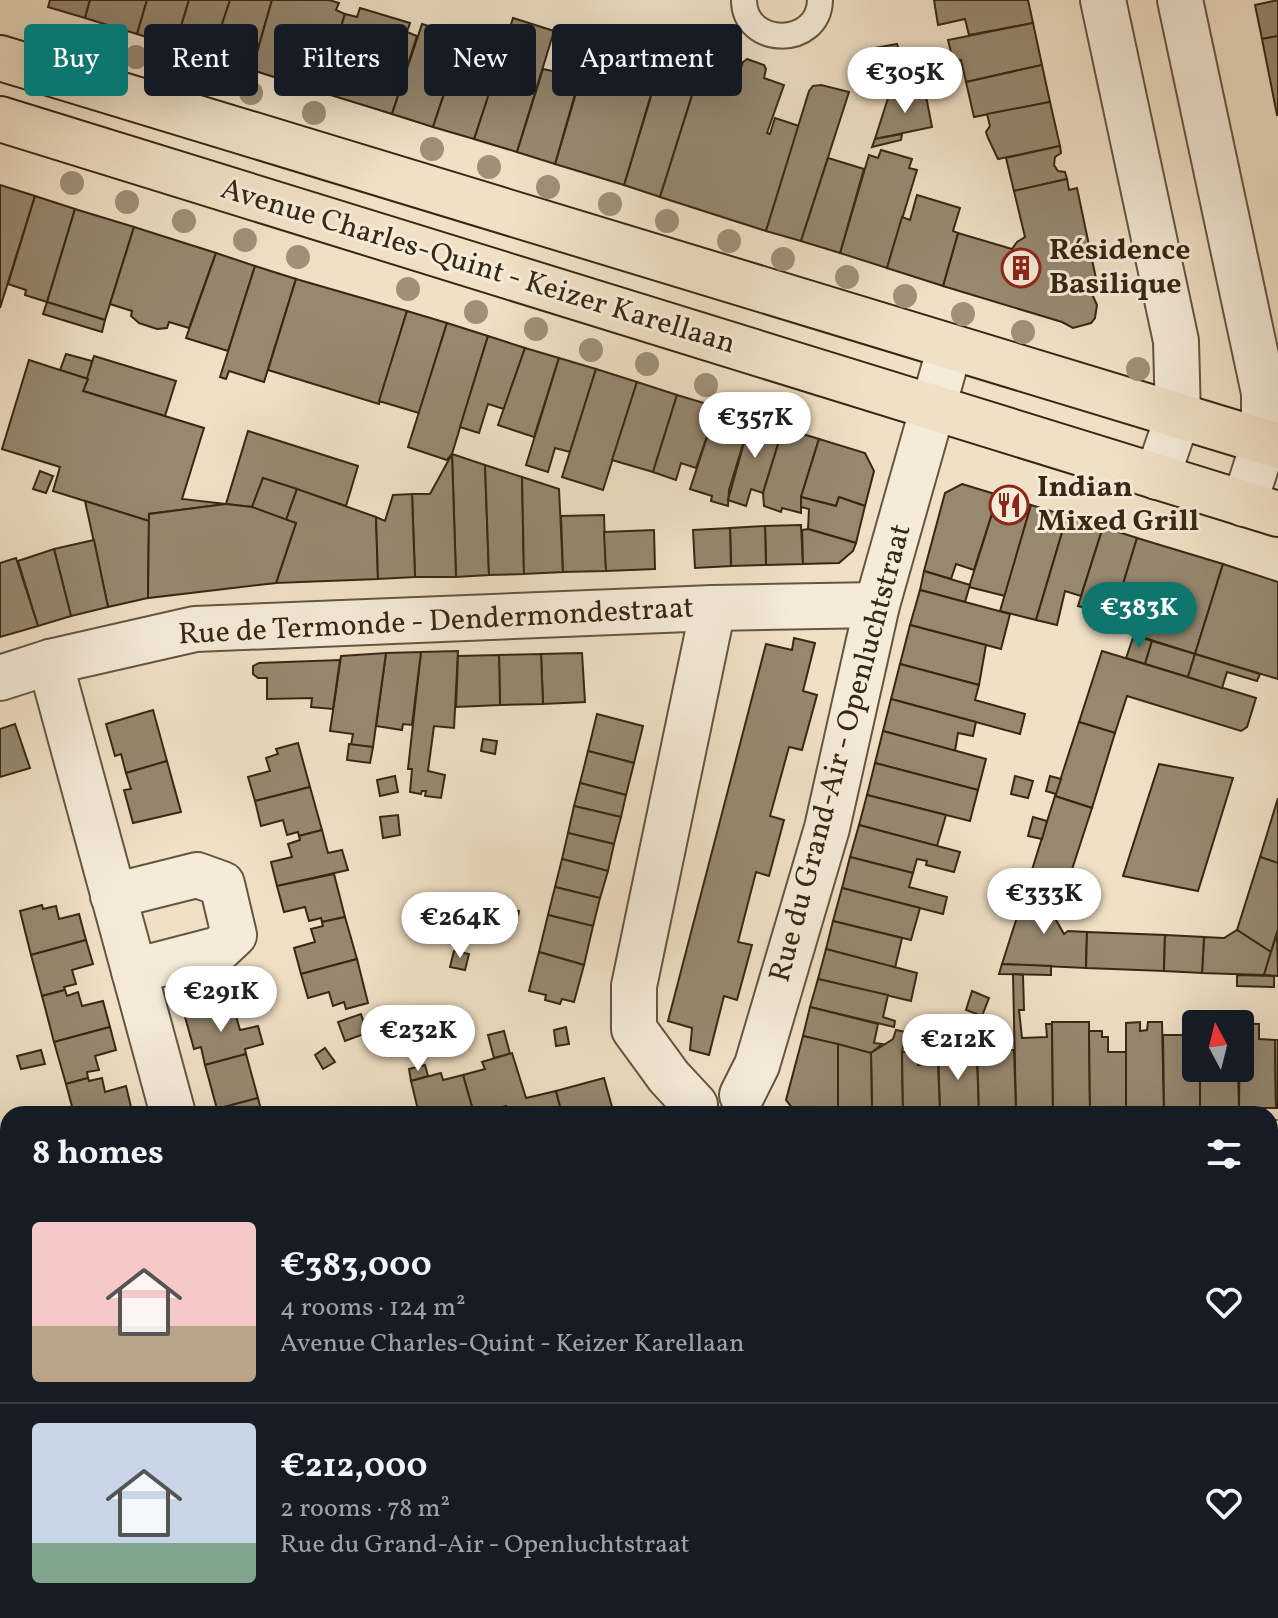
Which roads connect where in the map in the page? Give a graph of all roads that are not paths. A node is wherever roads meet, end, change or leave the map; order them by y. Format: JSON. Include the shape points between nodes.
{"nodes":[{"id":1,"x":744,"y":0,"type":"edge"},
{"id":2,"x":820,"y":0,"type":"edge"},
{"id":3,"x":1103,"y":0,"type":"edge"},
{"id":4,"x":1180,"y":0,"type":"edge"},
{"id":5,"x":0,"y":58,"type":"edge"},
{"id":6,"x":0,"y":119,"type":"edge"},
{"id":7,"x":950,"y":347,"type":"junction"},
{"id":8,"x":933,"y":408,"type":"junction"},
{"id":9,"x":1178,"y":416,"type":"junction"},
{"id":10,"x":1271,"y":444,"type":"edge"},
{"id":11,"x":1157,"y":477,"type":"junction"},
{"id":12,"x":1261,"y":509,"type":"edge"},
{"id":13,"x":877,"y":605,"type":"junction"},
{"id":14,"x":713,"y":608,"type":"junction"},
{"id":15,"x":50,"y":662,"type":"junction"},
{"id":16,"x":0,"y":678,"type":"edge"},
{"id":17,"x":113,"y":896,"type":"junction"},
{"id":18,"x":134,"y":971,"type":"junction"},
{"id":19,"x":752,"y":1105,"type":"edge"},
{"id":20,"x":171,"y":1106,"type":"edge"},
{"id":21,"x":689,"y":1106,"type":"edge"},
{"id":22,"x":697,"y":1106,"type":"edge"}],
"edges":[{"from":1,"to":2,"type":"lane","via":[[758,30],[782,38],[805,30],[820,10]]},
{"from":3,"to":9,"type":"street","via":[[1176,341]]},
{"from":4,"to":10,"type":"street"},
{"from":5,"to":7,"type":"main road","name":"Avenue Charles-Quint - Keizer Karellaan"},
{"from":6,"to":8,"type":"main road","name":"Avenue Charles-Quint - Keizer Karellaan"},
{"from":7,"to":8,"type":"street","name":"Rue du Grand-Air - Openluchtstraat"},
{"from":7,"to":9,"type":"main road","name":"Avenue Charles-Quint - Keizer Karellaan"},
{"from":8,"to":11,"type":"main road","name":"Avenue Charles-Quint - Keizer Karellaan"},
{"from":8,"to":13,"type":"street","name":"Rue du Grand-Air - Openluchtstraat"},
{"from":9,"to":10,"type":"main road","name":"Avenue Charles-Quint - Keizer Karellaan"},
{"from":9,"to":11,"type":"street"},
{"from":10,"to":12,"type":"street"},
{"from":11,"to":12,"type":"main road","name":"Avenue Charles-Quint - Keizer Karellaan"},
{"from":13,"to":14,"type":"street","name":"Rue de Termonde - Dendermondestraat"},
{"from":13,"to":19,"type":"street","name":"Rue du Grand-Air - Openluchtstraat","via":[[827,828],[757,1065]]},
{"from":14,"to":15,"type":"street","name":"Rue de Termonde - Dendermondestraat","via":[[195,629]]},
{"from":14,"to":21,"type":"street","via":[[634,986],[634,1029]]},
{"from":15,"to":16,"type":"street","name":"Rue de Termonde - Dendermondestraat"},
{"from":15,"to":17,"type":"street"},
{"from":17,"to":18,"type":"street"},
{"from":17,"to":18,"type":"street","via":[[197,875],[222,884],[234,935],[219,949]]},
{"from":18,"to":20,"type":"street"},
{"from":19,"to":22,"type":"street","name":"Rue du Grand-Air - Openluchtstraat","via":[[732,1092],[712,1094]]}]}
